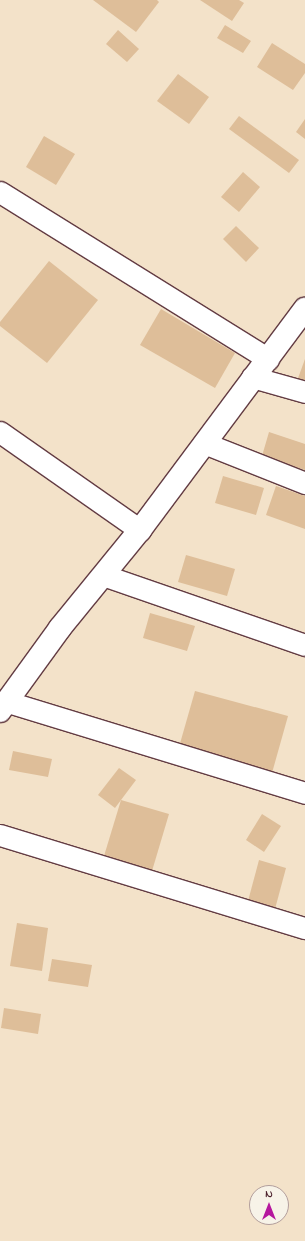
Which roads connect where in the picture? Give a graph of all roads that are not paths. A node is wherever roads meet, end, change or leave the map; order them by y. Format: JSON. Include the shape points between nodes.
{"nodes":[{"id":1,"x":0,"y":192,"type":"edge"},
{"id":2,"x":305,"y":309,"type":"edge"},
{"id":3,"x":268,"y":359,"type":"junction"},
{"id":4,"x":252,"y":377,"type":"junction"},
{"id":5,"x":305,"y":392,"type":"edge"},
{"id":6,"x":0,"y":432,"type":"edge"},
{"id":7,"x":204,"y":443,"type":"junction"},
{"id":8,"x":305,"y":482,"type":"edge"},
{"id":9,"x":140,"y":530,"type":"junction"},
{"id":10,"x":103,"y":575,"type":"junction"},
{"id":11,"x":305,"y":645,"type":"edge"},
{"id":12,"x":4,"y":707,"type":"edge"},
{"id":13,"x":305,"y":793,"type":"edge"},
{"id":14,"x":0,"y":835,"type":"edge"},
{"id":15,"x":305,"y":928,"type":"edge"}],
"edges":[{"from":1,"to":3,"type":"street"},
{"from":2,"to":3,"type":"main road"},
{"from":3,"to":4,"type":"main road"},
{"from":4,"to":5,"type":"street"},
{"from":4,"to":7,"type":"main road"},
{"from":6,"to":9,"type":"street"},
{"from":7,"to":8,"type":"street"},
{"from":7,"to":9,"type":"main road"},
{"from":9,"to":10,"type":"main road"},
{"from":10,"to":11,"type":"street"},
{"from":10,"to":12,"type":"main road","via":[[60,628]]},
{"from":12,"to":13,"type":"street"},
{"from":14,"to":15,"type":"street"}]}
